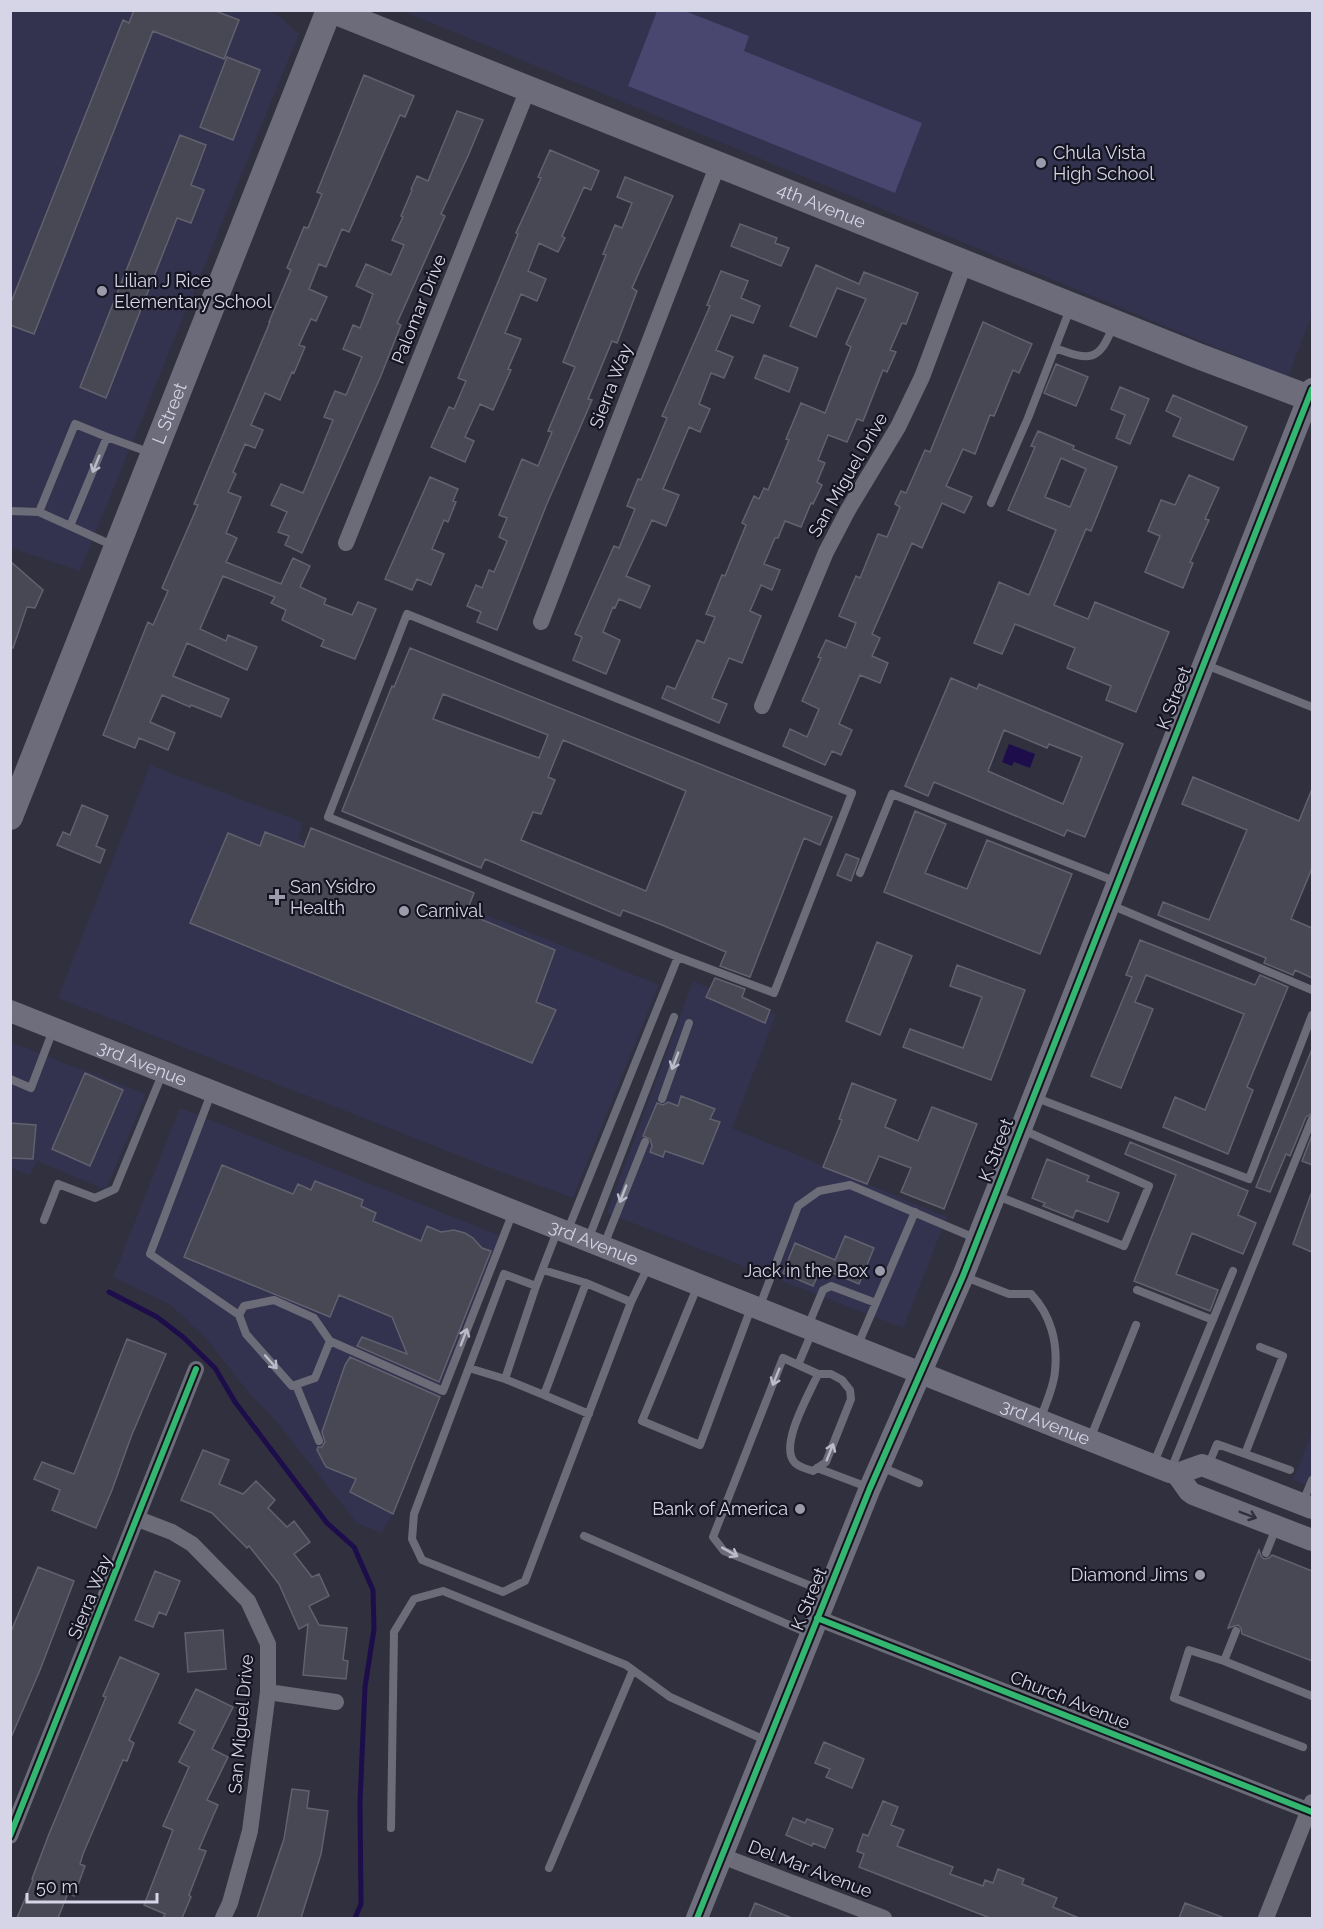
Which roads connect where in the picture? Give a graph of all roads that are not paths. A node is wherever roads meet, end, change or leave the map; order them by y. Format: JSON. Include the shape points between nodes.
{"nodes":[{"id":1,"x":330,"y":10,"type":"edge"},
{"id":2,"x":528,"y":89,"type":"junction"},
{"id":3,"x":718,"y":164,"type":"junction"},
{"id":4,"x":965,"y":262,"type":"junction"},
{"id":5,"x":1071,"y":305,"type":"junction"},
{"id":6,"x":1115,"y":322,"type":"junction"},
{"id":7,"x":1055,"y":348,"type":"junction"},
{"id":8,"x":1311,"y":395,"type":"edge"},
{"id":9,"x":107,"y":437,"type":"junction"},
{"id":10,"x":154,"y":454,"type":"junction"},
{"id":11,"x":991,"y":503,"type":"dead end"},
{"id":12,"x":10,"y":512,"type":"edge"},
{"id":13,"x":39,"y":512,"type":"junction"},
{"id":14,"x":70,"y":526,"type":"junction"},
{"id":15,"x":346,"y":543,"type":"dead end"},
{"id":16,"x":117,"y":547,"type":"junction"},
{"id":17,"x":541,"y":622,"type":"dead end"},
{"id":18,"x":1203,"y":664,"type":"junction"},
{"id":19,"x":762,"y":706,"type":"dead end"},
{"id":20,"x":1312,"y":706,"type":"edge"},
{"id":21,"x":10,"y":817,"type":"edge"},
{"id":22,"x":860,"y":873,"type":"dead end"},
{"id":23,"x":1118,"y":882,"type":"junction"},
{"id":24,"x":1109,"y":904,"type":"junction"},
{"id":25,"x":678,"y":957,"type":"junction"},
{"id":26,"x":1312,"y":990,"type":"edge"},
{"id":27,"x":10,"y":1011,"type":"edge"},
{"id":28,"x":1312,"y":1015,"type":"edge"},
{"id":29,"x":674,"y":1017,"type":"dead end"},
{"id":30,"x":689,"y":1023,"type":"dead end"},
{"id":31,"x":54,"y":1028,"type":"junction"},
{"id":32,"x":163,"y":1072,"type":"junction"},
{"id":33,"x":10,"y":1079,"type":"edge"},
{"id":34,"x":212,"y":1091,"type":"junction"},
{"id":35,"x":1034,"y":1097,"type":"junction"},
{"id":36,"x":662,"y":1099,"type":"dead end"},
{"id":37,"x":1312,"y":1119,"type":"edge"},
{"id":38,"x":1021,"y":1129,"type":"junction"},
{"id":39,"x":645,"y":1142,"type":"dead end"},
{"id":40,"x":995,"y":1195,"type":"junction"},
{"id":41,"x":513,"y":1211,"type":"junction"},
{"id":42,"x":915,"y":1212,"type":"junction"},
{"id":43,"x":44,"y":1220,"type":"dead end"},
{"id":44,"x":579,"y":1237,"type":"junction"},
{"id":45,"x":978,"y":1239,"type":"junction"},
{"id":46,"x":649,"y":1265,"type":"junction"},
{"id":47,"x":543,"y":1270,"type":"junction"},
{"id":48,"x":1233,"y":1271,"type":"dead end"},
{"id":49,"x":963,"y":1276,"type":"junction"},
{"id":50,"x":586,"y":1283,"type":"junction"},
{"id":51,"x":698,"y":1285,"type":"junction"},
{"id":52,"x":536,"y":1286,"type":"junction"},
{"id":53,"x":1137,"y":1290,"type":"dead end"},
{"id":54,"x":632,"y":1302,"type":"junction"},
{"id":55,"x":876,"y":1303,"type":"junction"},
{"id":56,"x":755,"y":1308,"type":"junction"},
{"id":57,"x":238,"y":1315,"type":"junction"},
{"id":58,"x":1213,"y":1320,"type":"junction"},
{"id":59,"x":1136,"y":1325,"type":"dead end"},
{"id":60,"x":810,"y":1329,"type":"junction"},
{"id":61,"x":330,"y":1341,"type":"junction"},
{"id":62,"x":1260,"y":1347,"type":"dead end"},
{"id":63,"x":857,"y":1348,"type":"junction"},
{"id":64,"x":798,"y":1365,"type":"junction"},
{"id":65,"x":469,"y":1368,"type":"junction"},
{"id":66,"x":196,"y":1370,"type":"dead end"},
{"id":67,"x":922,"y":1372,"type":"junction"},
{"id":68,"x":818,"y":1374,"type":"junction"},
{"id":69,"x":505,"y":1379,"type":"junction"},
{"id":70,"x":296,"y":1385,"type":"junction"},
{"id":71,"x":544,"y":1395,"type":"junction"},
{"id":72,"x":589,"y":1414,"type":"junction"},
{"id":73,"x":1040,"y":1420,"type":"junction"},
{"id":74,"x":1089,"y":1440,"type":"junction"},
{"id":75,"x":320,"y":1441,"type":"dead end"},
{"id":76,"x":1245,"y":1454,"type":"junction"},
{"id":77,"x":880,"y":1467,"type":"junction"},
{"id":78,"x":1208,"y":1467,"type":"junction"},
{"id":79,"x":817,"y":1468,"type":"junction"},
{"id":80,"x":1167,"y":1470,"type":"junction"},
{"id":81,"x":1290,"y":1470,"type":"dead end"},
{"id":82,"x":1312,"y":1480,"type":"edge"},
{"id":83,"x":919,"y":1483,"type":"dead end"},
{"id":84,"x":870,"y":1488,"type":"junction"},
{"id":85,"x":1307,"y":1506,"type":"edge"},
{"id":86,"x":138,"y":1519,"type":"junction"},
{"id":87,"x":1277,"y":1526,"type":"junction"},
{"id":88,"x":584,"y":1536,"type":"dead end"},
{"id":89,"x":1312,"y":1540,"type":"edge"},
{"id":90,"x":1266,"y":1553,"type":"dead end"},
{"id":91,"x":827,"y":1592,"type":"junction"},
{"id":92,"x":814,"y":1626,"type":"junction"},
{"id":93,"x":1236,"y":1631,"type":"dead end"},
{"id":94,"x":1224,"y":1661,"type":"junction"},
{"id":95,"x":633,"y":1670,"type":"junction"},
{"id":96,"x":268,"y":1692,"type":"junction"},
{"id":97,"x":1312,"y":1696,"type":"edge"},
{"id":98,"x":336,"y":1702,"type":"dead end"},
{"id":99,"x":768,"y":1742,"type":"junction"},
{"id":100,"x":1303,"y":1747,"type":"dead end"},
{"id":101,"x":1311,"y":1807,"type":"edge"},
{"id":102,"x":391,"y":1828,"type":"dead end"},
{"id":103,"x":10,"y":1836,"type":"edge"},
{"id":104,"x":722,"y":1856,"type":"junction"},
{"id":105,"x":549,"y":1868,"type":"dead end"},
{"id":106,"x":224,"y":1918,"type":"edge"},
{"id":107,"x":697,"y":1918,"type":"edge"},
{"id":108,"x":884,"y":1918,"type":"edge"},
{"id":109,"x":1266,"y":1918,"type":"edge"}],
"edges":[{"from":1,"to":2,"type":"main road","name":"4th Avenue"},
{"from":1,"to":10,"type":"main road","name":"L Street"},
{"from":2,"to":3,"type":"main road","name":"4th Avenue"},
{"from":2,"to":15,"type":"street","name":"Palomar Drive"},
{"from":3,"to":4,"type":"main road","name":"4th Avenue"},
{"from":3,"to":17,"type":"street","name":"Sierra Way"},
{"from":4,"to":5,"type":"main road","name":"4th Avenue"},
{"from":4,"to":19,"type":"street","name":"San Miguel Drive","via":[[922,377],[898,427],[826,552]]},
{"from":5,"to":6,"type":"main road","name":"4th Avenue"},
{"from":5,"to":7,"type":"lane"},
{"from":6,"to":7,"type":"lane","via":[[1101,351],[1095,354],[1086,357]]},
{"from":6,"to":8,"type":"main road","name":"4th Avenue"},
{"from":7,"to":11,"type":"lane"},
{"from":8,"to":18,"type":"street","name":"K Street"},
{"from":9,"to":10,"type":"lane"},
{"from":9,"to":13,"type":"lane","via":[[75,424]]},
{"from":9,"to":14,"type":"lane","one_way":true},
{"from":10,"to":16,"type":"main road","name":"L Street"},
{"from":12,"to":13,"type":"lane"},
{"from":13,"to":14,"type":"lane"},
{"from":14,"to":16,"type":"lane"},
{"from":16,"to":21,"type":"main road","name":"L Street"},
{"from":18,"to":20,"type":"lane"},
{"from":18,"to":23,"type":"street","name":"K Street"},
{"from":22,"to":23,"type":"lane","via":[[892,794]]},
{"from":23,"to":24,"type":"street","name":"K Street"},
{"from":24,"to":26,"type":"lane"},
{"from":24,"to":35,"type":"street","name":"K Street"},
{"from":25,"to":25,"type":"lane","via":[[774,993],[852,793],[406,614],[327,818]]},
{"from":25,"to":44,"type":"lane"},
{"from":27,"to":31,"type":"street","name":"3rd Avenue"},
{"from":28,"to":35,"type":"lane","via":[[1249,1179]]},
{"from":29,"to":44,"type":"lane"},
{"from":30,"to":36,"type":"lane","one_way":true},
{"from":31,"to":32,"type":"street","name":"3rd Avenue"},
{"from":31,"to":33,"type":"lane","via":[[31,1088]]},
{"from":32,"to":34,"type":"street","name":"3rd Avenue"},
{"from":32,"to":43,"type":"lane","via":[[115,1189],[95,1198],[58,1184]]},
{"from":34,"to":41,"type":"street","name":"3rd Avenue"},
{"from":34,"to":57,"type":"lane","via":[[150,1254]]},
{"from":35,"to":38,"type":"street","name":"K Street"},
{"from":37,"to":80,"type":"lane"},
{"from":38,"to":40,"type":"street","name":"K Street"},
{"from":38,"to":40,"type":"lane","via":[[1149,1186],[1124,1246]]},
{"from":39,"to":44,"type":"lane","one_way":true},
{"from":40,"to":45,"type":"street","name":"K Street"},
{"from":41,"to":44,"type":"street","name":"3rd Avenue"},
{"from":61,"to":41,"type":"lane","one_way":true,"via":[[443,1391]]},
{"from":42,"to":45,"type":"lane"},
{"from":42,"to":55,"type":"lane"},
{"from":42,"to":56,"type":"lane","via":[[850,1185],[819,1191],[798,1206]]},
{"from":44,"to":46,"type":"street","name":"3rd Avenue"},
{"from":44,"to":47,"type":"lane"},
{"from":45,"to":49,"type":"street","name":"K Street"},
{"from":46,"to":51,"type":"street","name":"3rd Avenue"},
{"from":46,"to":54,"type":"lane"},
{"from":47,"to":50,"type":"lane"},
{"from":47,"to":52,"type":"lane"},
{"from":48,"to":58,"type":"lane"},
{"from":49,"to":67,"type":"street","name":"K Street"},
{"from":49,"to":73,"type":"lane","via":[[1009,1294],[1031,1294],[1040,1303],[1055,1338],[1055,1372]]},
{"from":50,"to":54,"type":"lane"},
{"from":50,"to":71,"type":"lane"},
{"from":51,"to":56,"type":"street","name":"3rd Avenue"},
{"from":51,"to":56,"type":"lane","via":[[642,1421],[700,1445]]},
{"from":52,"to":65,"type":"lane","via":[[504,1274]]},
{"from":52,"to":69,"type":"lane"},
{"from":53,"to":58,"type":"lane"},
{"from":54,"to":72,"type":"lane"},
{"from":55,"to":60,"type":"lane","via":[[831,1286],[823,1290]]},
{"from":55,"to":63,"type":"lane"},
{"from":56,"to":60,"type":"street","name":"3rd Avenue"},
{"from":57,"to":61,"type":"lane","via":[[244,1306],[274,1300],[314,1318]]},
{"from":57,"to":70,"type":"lane","one_way":true,"via":[[246,1334],[292,1386]]},
{"from":58,"to":80,"type":"lane"},
{"from":59,"to":74,"type":"lane"},
{"from":60,"to":63,"type":"street","name":"3rd Avenue"},
{"from":60,"to":64,"type":"lane"},
{"from":61,"to":70,"type":"lane","via":[[315,1378]]},
{"from":62,"to":76,"type":"lane","via":[[1283,1356]]},
{"from":63,"to":67,"type":"street","name":"3rd Avenue"},
{"from":64,"to":68,"type":"lane"},
{"from":64,"to":91,"type":"lane","one_way":true,"via":[[783,1358],[713,1536],[724,1551]]},
{"from":65,"to":69,"type":"lane"},
{"from":65,"to":72,"type":"lane","via":[[414,1514],[412,1539],[422,1560],[503,1592],[525,1581]]},
{"from":66,"to":86,"type":"street","name":"Sierra Way"},
{"from":67,"to":73,"type":"street","name":"3rd Avenue"},
{"from":67,"to":77,"type":"street","name":"K Street"},
{"from":68,"to":79,"type":"lane","via":[[790,1439],[789,1453],[796,1464],[813,1471]]},
{"from":79,"to":68,"type":"lane","one_way":true,"via":[[825,1462],[851,1399],[842,1380],[831,1374]]},
{"from":69,"to":71,"type":"lane"},
{"from":70,"to":75,"type":"lane"},
{"from":71,"to":72,"type":"lane"},
{"from":73,"to":74,"type":"street","name":"3rd Avenue"},
{"from":74,"to":80,"type":"street","name":"3rd Avenue"},
{"from":76,"to":78,"type":"lane","via":[[1217,1444]]},
{"from":76,"to":81,"type":"lane"},
{"from":77,"to":83,"type":"lane"},
{"from":77,"to":84,"type":"street","name":"K Street"},
{"from":78,"to":80,"type":"street"},
{"from":78,"to":85,"type":"street"},
{"from":79,"to":84,"type":"lane"},
{"from":80,"to":87,"type":"street","name":"3rd Avenue","one_way":true,"via":[[1193,1494]]},
{"from":82,"to":85,"type":"lane"},
{"from":84,"to":91,"type":"street","name":"K Street"},
{"from":86,"to":96,"type":"street","name":"San Miguel Drive","via":[[192,1544],[248,1602],[268,1644]]},
{"from":86,"to":103,"type":"street","name":"Sierra Way"},
{"from":87,"to":89,"type":"street","name":"3rd Avenue"},
{"from":87,"to":90,"type":"lane"},
{"from":88,"to":92,"type":"lane"},
{"from":91,"to":92,"type":"street","name":"K Street"},
{"from":92,"to":99,"type":"street","name":"K Street"},
{"from":92,"to":101,"type":"street","name":"Church Avenue"},
{"from":93,"to":94,"type":"lane"},
{"from":94,"to":97,"type":"lane"},
{"from":94,"to":100,"type":"lane","via":[[1189,1650],[1174,1698]]},
{"from":95,"to":99,"type":"lane","via":[[670,1697]]},
{"from":95,"to":102,"type":"lane","via":[[443,1591],[414,1599],[394,1632]]},
{"from":95,"to":105,"type":"lane"},
{"from":96,"to":98,"type":"street"},
{"from":96,"to":106,"type":"street","name":"San Miguel Drive","via":[[250,1831]]},
{"from":99,"to":104,"type":"street","name":"K Street"},
{"from":101,"to":109,"type":"street"},
{"from":104,"to":107,"type":"street","name":"K Street"},
{"from":104,"to":108,"type":"street","name":"Del Mar Avenue"}]}
